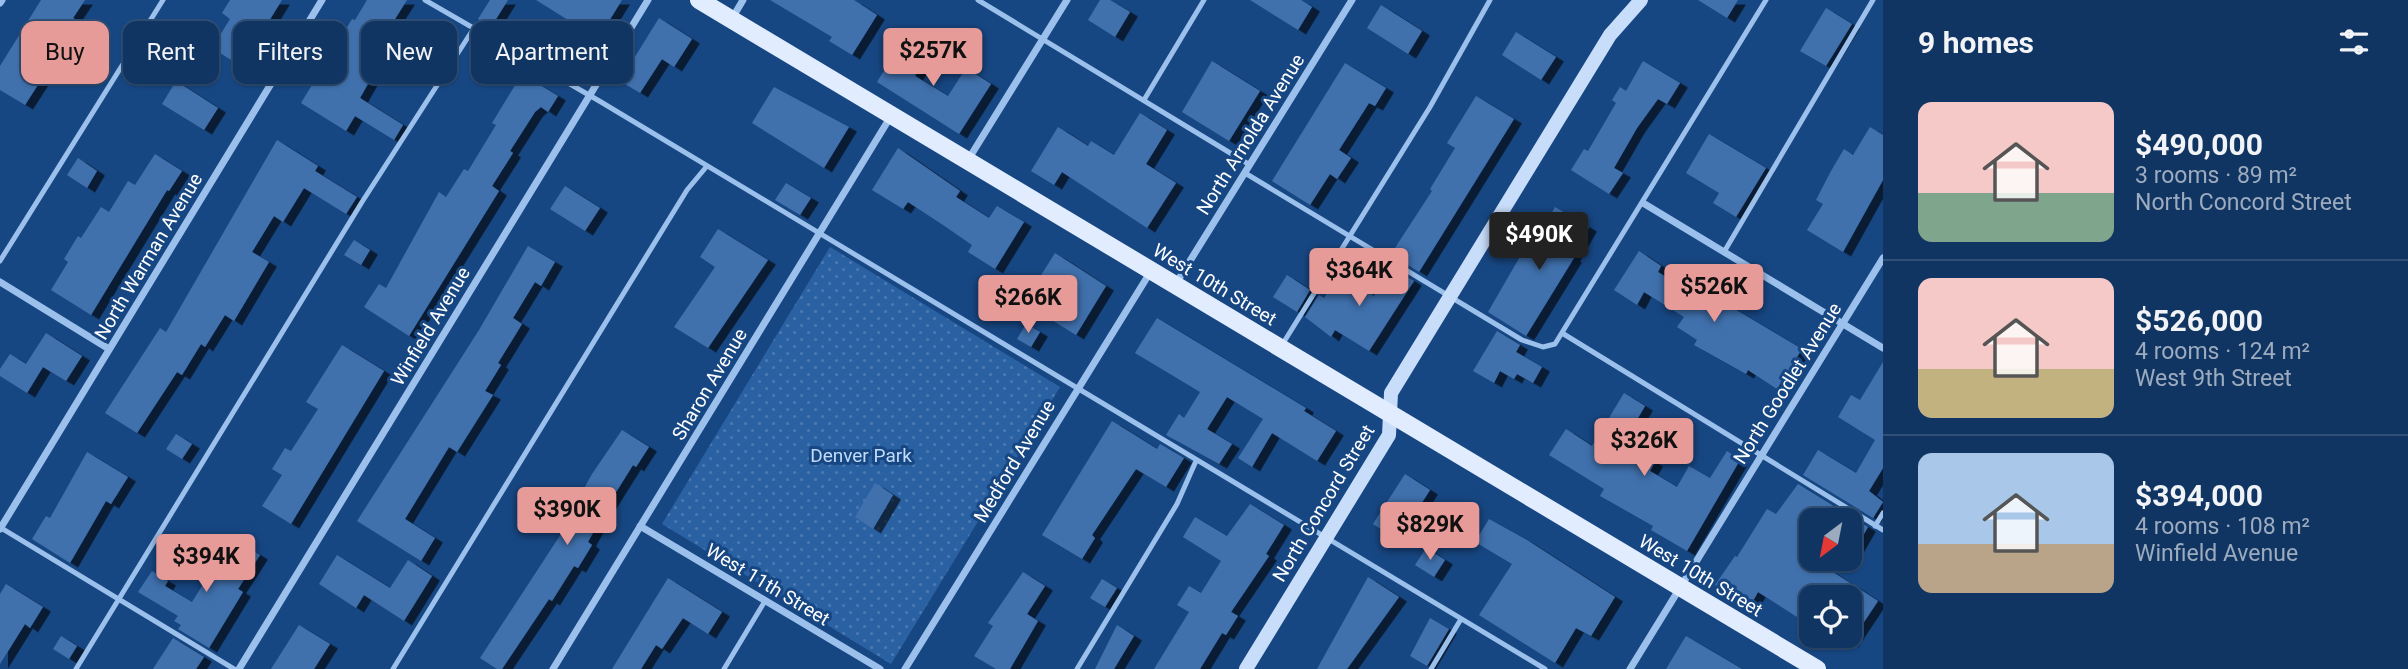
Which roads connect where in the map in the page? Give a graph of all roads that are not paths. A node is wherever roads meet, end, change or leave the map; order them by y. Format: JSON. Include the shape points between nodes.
{"nodes":[{"id":1,"x":163,"y":0,"type":"edge"},
{"id":2,"x":322,"y":0,"type":"edge"},
{"id":3,"x":425,"y":0,"type":"edge"},
{"id":4,"x":648,"y":0,"type":"edge"},
{"id":5,"x":699,"y":0,"type":"edge"},
{"id":6,"x":743,"y":0,"type":"edge"},
{"id":7,"x":978,"y":0,"type":"edge"},
{"id":8,"x":1067,"y":0,"type":"edge"},
{"id":9,"x":1204,"y":0,"type":"edge"},
{"id":10,"x":1352,"y":0,"type":"edge"},
{"id":11,"x":1490,"y":0,"type":"edge"},
{"id":12,"x":1641,"y":0,"type":"edge"},
{"id":13,"x":1766,"y":0,"type":"edge"},
{"id":14,"x":1873,"y":0,"type":"edge"},
{"id":15,"x":732,"y":19,"type":"junction"},
{"id":16,"x":471,"y":26,"type":"edge"},
{"id":17,"x":471,"y":33,"type":"edge"},
{"id":18,"x":1043,"y":39,"type":"junction"},
{"id":19,"x":570,"y":84,"type":"edge"},
{"id":20,"x":590,"y":96,"type":"junction"},
{"id":21,"x":1144,"y":100,"type":"junction"},
{"id":22,"x":892,"y":115,"type":"junction"},
{"id":23,"x":968,"y":161,"type":"junction"},
{"id":24,"x":1250,"y":165,"type":"junction"},
{"id":25,"x":707,"y":166,"type":"junction"},
{"id":26,"x":1245,"y":173,"type":"junction"},
{"id":27,"x":1643,"y":203,"type":"junction"},
{"id":28,"x":819,"y":234,"type":"junction"},
{"id":29,"x":1349,"y":237,"type":"junction"},
{"id":30,"x":1724,"y":253,"type":"junction"},
{"id":31,"x":1883,"y":258,"type":"edge"},
{"id":32,"x":0,"y":261,"type":"edge"},
{"id":33,"x":1152,"y":271,"type":"junction"},
{"id":34,"x":0,"y":282,"type":"edge"},
{"id":35,"x":1175,"y":285,"type":"junction"},
{"id":36,"x":1451,"y":294,"type":"junction"},
{"id":37,"x":1841,"y":325,"type":"junction"},
{"id":38,"x":1562,"y":333,"type":"junction"},
{"id":39,"x":1280,"y":348,"type":"junction"},
{"id":40,"x":1883,"y":348,"type":"edge"},
{"id":41,"x":109,"y":349,"type":"junction"},
{"id":42,"x":1077,"y":388,"type":"junction"},
{"id":43,"x":1390,"y":413,"type":"junction"},
{"id":44,"x":1761,"y":456,"type":"junction"},
{"id":45,"x":1196,"y":461,"type":"junction"},
{"id":46,"x":1883,"y":513,"type":"edge"},
{"id":47,"x":640,"y":526,"type":"junction"},
{"id":48,"x":1875,"y":526,"type":"junction"},
{"id":49,"x":0,"y":528,"type":"edge"},
{"id":50,"x":1883,"y":530,"type":"edge"},
{"id":51,"x":1325,"y":539,"type":"junction"},
{"id":52,"x":1680,"y":587,"type":"junction"},
{"id":53,"x":118,"y":600,"type":"junction"},
{"id":54,"x":765,"y":601,"type":"junction"},
{"id":55,"x":1461,"y":619,"type":"junction"},
{"id":56,"x":76,"y":669,"type":"edge"},
{"id":57,"x":237,"y":669,"type":"edge"},
{"id":58,"x":393,"y":669,"type":"edge"},
{"id":59,"x":553,"y":669,"type":"edge"},
{"id":60,"x":724,"y":669,"type":"edge"},
{"id":61,"x":880,"y":669,"type":"edge"},
{"id":62,"x":905,"y":669,"type":"edge"},
{"id":63,"x":1077,"y":669,"type":"edge"},
{"id":64,"x":1245,"y":669,"type":"edge"},
{"id":65,"x":1431,"y":669,"type":"edge"},
{"id":66,"x":1545,"y":669,"type":"edge"},
{"id":67,"x":1630,"y":669,"type":"edge"},
{"id":68,"x":1816,"y":669,"type":"edge"}],
"edges":[{"from":1,"to":32,"type":"lane"},
{"from":2,"to":41,"type":"street","name":"North Warman Avenue"},
{"from":3,"to":16,"type":"lane"},
{"from":4,"to":20,"type":"street","name":"Winfield Avenue"},
{"from":5,"to":15,"type":"main road","name":"West 10th Street"},
{"from":6,"to":15,"type":"street"},
{"from":7,"to":18,"type":"lane"},
{"from":8,"to":18,"type":"street"},
{"from":9,"to":21,"type":"lane"},
{"from":10,"to":24,"type":"street","name":"North Arnolda Avenue"},
{"from":11,"to":29,"type":"lane"},
{"from":12,"to":36,"type":"main road","name":"North Concord Street","via":[[1610,35]]},
{"from":13,"to":27,"type":"lane"},
{"from":14,"to":30,"type":"lane"},
{"from":15,"to":22,"type":"main road","name":"West 10th Street"},
{"from":17,"to":53,"type":"lane"},
{"from":18,"to":21,"type":"lane"},
{"from":18,"to":23,"type":"street"},
{"from":19,"to":20,"type":"lane"},
{"from":20,"to":25,"type":"lane"},
{"from":20,"to":57,"type":"street","name":"Winfield Avenue"},
{"from":21,"to":24,"type":"lane"},
{"from":22,"to":23,"type":"main road","name":"West 10th Street"},
{"from":22,"to":28,"type":"street","name":"Sharon Avenue"},
{"from":23,"to":33,"type":"main road","name":"West 10th Street"},
{"from":24,"to":26,"type":"street","name":"North Arnolda Avenue"},
{"from":25,"to":28,"type":"lane"},
{"from":25,"to":58,"type":"lane","via":[[687,190]]},
{"from":26,"to":29,"type":"lane"},
{"from":26,"to":35,"type":"street","name":"North Arnolda Avenue"},
{"from":27,"to":30,"type":"street"},
{"from":27,"to":38,"type":"lane"},
{"from":28,"to":42,"type":"lane"},
{"from":28,"to":47,"type":"street","name":"Sharon Avenue"},
{"from":29,"to":36,"type":"lane"},
{"from":29,"to":39,"type":"lane"},
{"from":30,"to":37,"type":"street"},
{"from":31,"to":37,"type":"street","name":"North Goodlet Avenue"},
{"from":33,"to":35,"type":"main road","name":"West 10th Street"},
{"from":33,"to":42,"type":"street","name":"Medford Avenue"},
{"from":34,"to":41,"type":"street"},
{"from":35,"to":39,"type":"main road","name":"West 10th Street"},
{"from":36,"to":38,"type":"lane","via":[[1522,340],[1543,347],[1555,344]]},
{"from":36,"to":43,"type":"main road","name":"North Concord Street","via":[[1391,393]]},
{"from":37,"to":40,"type":"street"},
{"from":37,"to":44,"type":"street","name":"North Goodlet Avenue"},
{"from":38,"to":44,"type":"lane"},
{"from":39,"to":43,"type":"main road","name":"West 10th Street"},
{"from":41,"to":49,"type":"street","name":"North Warman Avenue"},
{"from":42,"to":45,"type":"lane"},
{"from":42,"to":62,"type":"street","name":"Medford Avenue"},
{"from":43,"to":51,"type":"main road","name":"North Concord Street","via":[[1389,435]]},
{"from":43,"to":52,"type":"main road","name":"West 10th Street"},
{"from":44,"to":48,"type":"lane"},
{"from":44,"to":52,"type":"street","name":"North Goodlet Avenue"},
{"from":45,"to":51,"type":"lane"},
{"from":45,"to":63,"type":"lane","via":[[1177,504]]},
{"from":46,"to":48,"type":"lane"},
{"from":47,"to":54,"type":"street","name":"West 11th Street"},
{"from":47,"to":59,"type":"street","name":"Sharon Avenue"},
{"from":48,"to":50,"type":"lane"},
{"from":49,"to":53,"type":"lane"},
{"from":51,"to":55,"type":"lane"},
{"from":51,"to":64,"type":"main road","name":"North Concord Street"},
{"from":52,"to":67,"type":"street","name":"North Goodlet Avenue"},
{"from":52,"to":68,"type":"main road","name":"West 10th Street"},
{"from":53,"to":56,"type":"lane"},
{"from":53,"to":57,"type":"lane"},
{"from":54,"to":60,"type":"lane"},
{"from":54,"to":61,"type":"street","name":"West 11th Street"},
{"from":55,"to":65,"type":"lane"},
{"from":55,"to":66,"type":"lane"}]}
